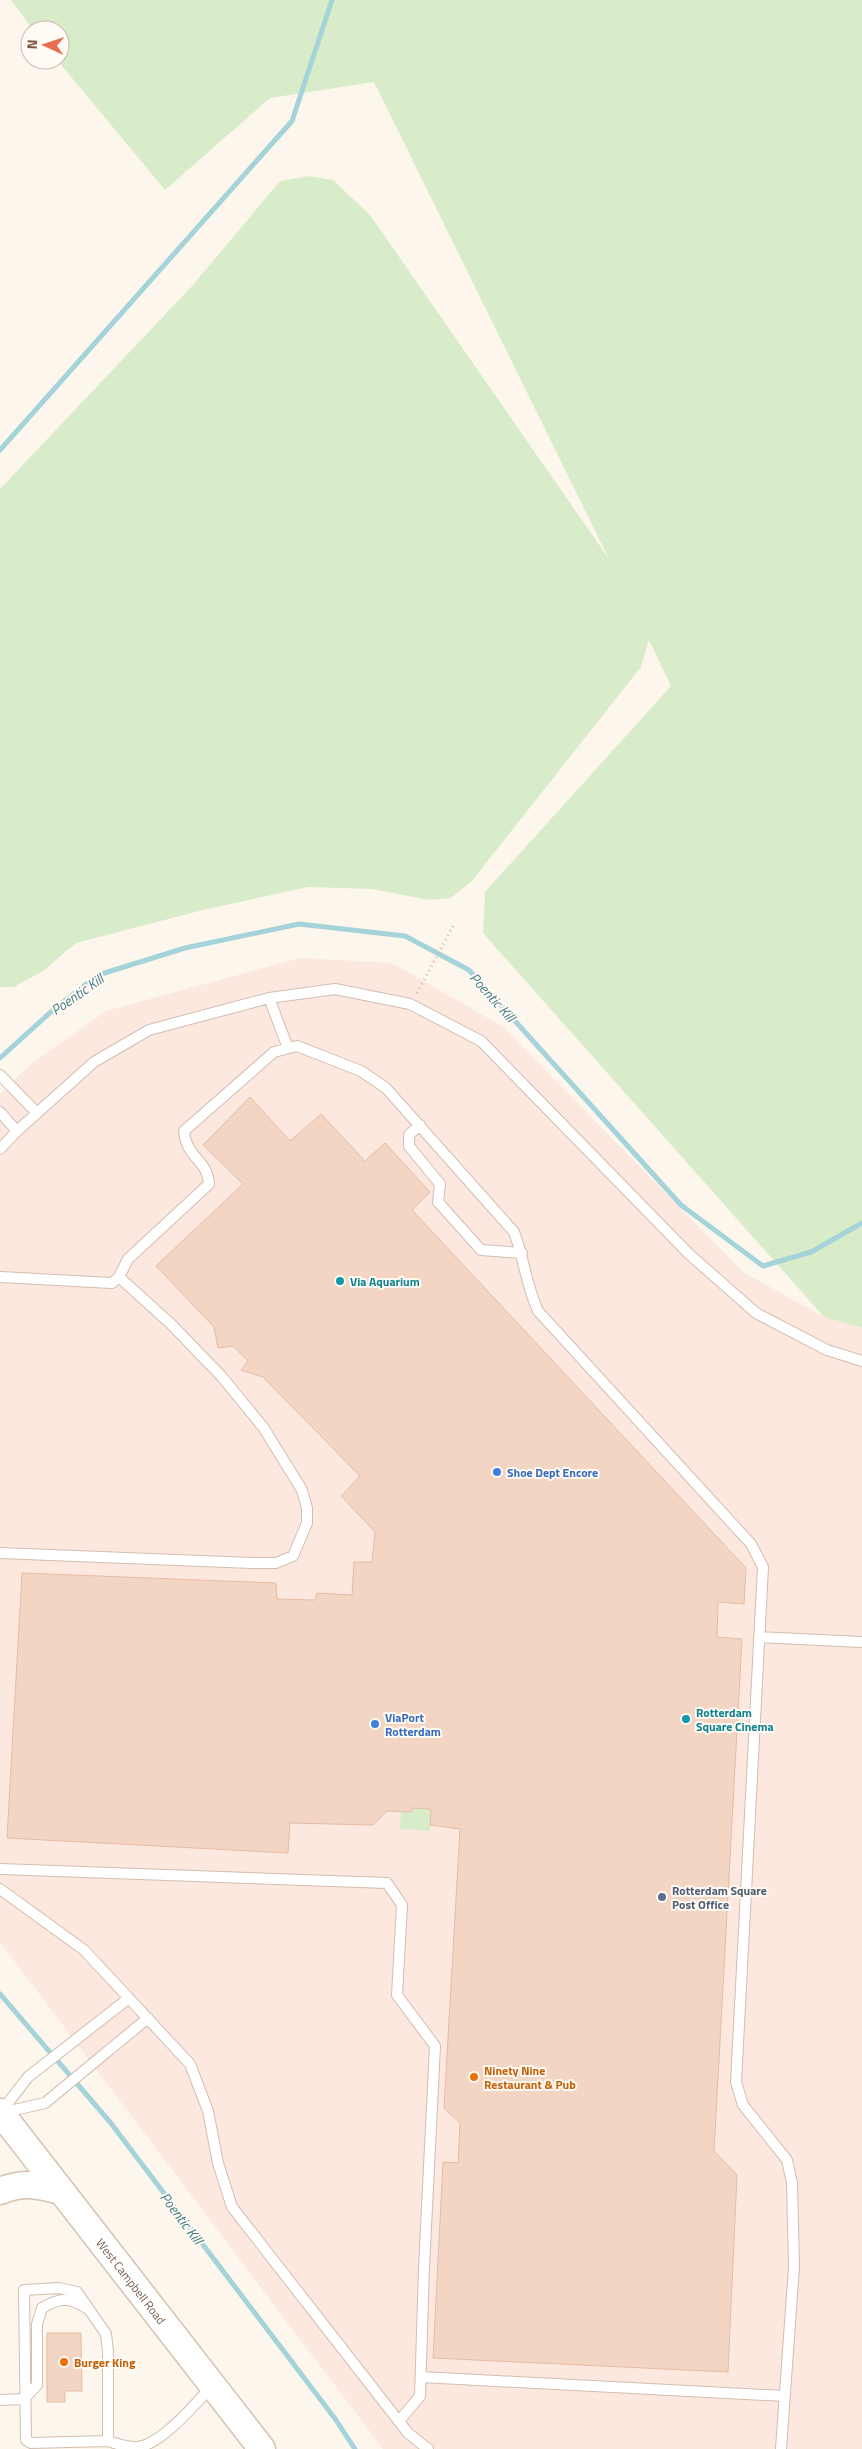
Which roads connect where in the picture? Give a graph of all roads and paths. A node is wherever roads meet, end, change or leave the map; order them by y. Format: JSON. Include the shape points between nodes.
{"nodes":[{"id":1,"x":454,"y":926,"type":"dead end"},
{"id":2,"x":420,"y":988,"type":"dead end"},
{"id":3,"x":269,"y":998,"type":"junction"},
{"id":4,"x":288,"y":1048,"type":"junction"},
{"id":5,"x":0,"y":1075,"type":"edge"},
{"id":6,"x":0,"y":1112,"type":"edge"},
{"id":7,"x":37,"y":1113,"type":"junction"},
{"id":8,"x":420,"y":1125,"type":"junction"},
{"id":9,"x":17,"y":1131,"type":"junction"},
{"id":10,"x":0,"y":1149,"type":"edge"},
{"id":11,"x":522,"y":1253,"type":"junction"},
{"id":12,"x":0,"y":1278,"type":"edge"},
{"id":13,"x":118,"y":1278,"type":"junction"},
{"id":14,"x":862,"y":1362,"type":"edge"},
{"id":15,"x":0,"y":1553,"type":"edge"},
{"id":16,"x":759,"y":1637,"type":"junction"},
{"id":17,"x":862,"y":1642,"type":"edge"},
{"id":18,"x":0,"y":1869,"type":"edge"},
{"id":19,"x":0,"y":1889,"type":"edge"},
{"id":20,"x":129,"y":1998,"type":"junction"},
{"id":21,"x":148,"y":2018,"type":"junction"},
{"id":22,"x":0,"y":2113,"type":"edge"},
{"id":23,"x":0,"y":2190,"type":"edge"},
{"id":24,"x":61,"y":2191,"type":"junction"},
{"id":25,"x":90,"y":2310,"type":"junction"},
{"id":26,"x":421,"y":2377,"type":"junction"},
{"id":27,"x":212,"y":2385,"type":"junction"},
{"id":28,"x":785,"y":2396,"type":"junction"},
{"id":29,"x":24,"y":2399,"type":"junction"},
{"id":30,"x":0,"y":2400,"type":"edge"},
{"id":31,"x":399,"y":2421,"type":"junction"},
{"id":32,"x":108,"y":2441,"type":"junction"},
{"id":33,"x":124,"y":2448,"type":"edge"},
{"id":34,"x":262,"y":2449,"type":"edge"},
{"id":35,"x":428,"y":2449,"type":"edge"},
{"id":36,"x":781,"y":2449,"type":"edge"}],
"edges":[{"from":1,"to":2,"type":"path"},
{"from":3,"to":4,"type":"lane"},
{"from":3,"to":7,"type":"lane","via":[[150,1030],[94,1062]]},
{"from":3,"to":14,"type":"lane","via":[[335,989],[410,1004],[481,1042],[689,1254],[756,1313],[827,1350]]},
{"from":4,"to":8,"type":"lane","via":[[297,1046],[370,1076],[386,1088]]},
{"from":4,"to":13,"type":"lane","via":[[274,1052],[184,1131],[185,1145],[208,1173],[208,1184],[128,1259]]},
{"from":5,"to":7,"type":"lane"},
{"from":6,"to":9,"type":"lane"},
{"from":7,"to":9,"type":"lane"},
{"from":8,"to":11,"type":"lane","via":[[504,1218]]},
{"from":8,"to":11,"type":"lane","via":[[410,1135],[409,1146],[440,1184],[438,1202],[481,1250]]},
{"from":9,"to":10,"type":"lane"},
{"from":11,"to":16,"type":"lane","via":[[530,1293],[538,1311],[751,1544],[763,1567]]},
{"from":12,"to":13,"type":"lane","via":[[112,1283]]},
{"from":13,"to":15,"type":"lane","via":[[172,1325],[222,1377],[263,1427],[302,1490],[308,1516],[303,1537],[292,1556],[276,1563]]},
{"from":16,"to":17,"type":"lane"},
{"from":16,"to":28,"type":"lane","via":[[736,2082],[743,2105],[787,2160],[792,2183],[794,2266]]},
{"from":18,"to":26,"type":"lane","via":[[387,1883],[402,1905],[397,1995],[435,2046]]},
{"from":19,"to":20,"type":"lane","via":[[84,1950]]},
{"from":20,"to":21,"type":"lane"},
{"from":20,"to":22,"type":"lane","via":[[28,2077]]},
{"from":21,"to":22,"type":"lane","via":[[45,2103]]},
{"from":21,"to":31,"type":"lane","via":[[190,2064],[208,2112],[218,2162],[232,2207]]},
{"from":22,"to":24,"type":"main road","name":"West Campbell Road"},
{"from":23,"to":24,"type":"main road","via":[[19,2184],[34,2184]]},
{"from":24,"to":27,"type":"main road","name":"West Campbell Road"},
{"from":25,"to":29,"type":"lane","via":[[74,2300],[62,2300],[42,2308],[37,2324],[38,2385]]},
{"from":25,"to":29,"type":"lane","via":[[77,2292],[59,2288],[24,2290]]},
{"from":25,"to":32,"type":"lane","via":[[106,2334]]},
{"from":26,"to":28,"type":"lane"},
{"from":26,"to":31,"type":"lane","via":[[420,2396]]},
{"from":27,"to":33,"type":"lane","via":[[170,2430],[140,2447]]},
{"from":27,"to":34,"type":"main road","name":"West Campbell Road"},
{"from":28,"to":36,"type":"lane"},
{"from":29,"to":30,"type":"lane"},
{"from":29,"to":32,"type":"lane","via":[[26,2440],[32,2443]]},
{"from":31,"to":35,"type":"lane"},
{"from":32,"to":33,"type":"lane"}]}
